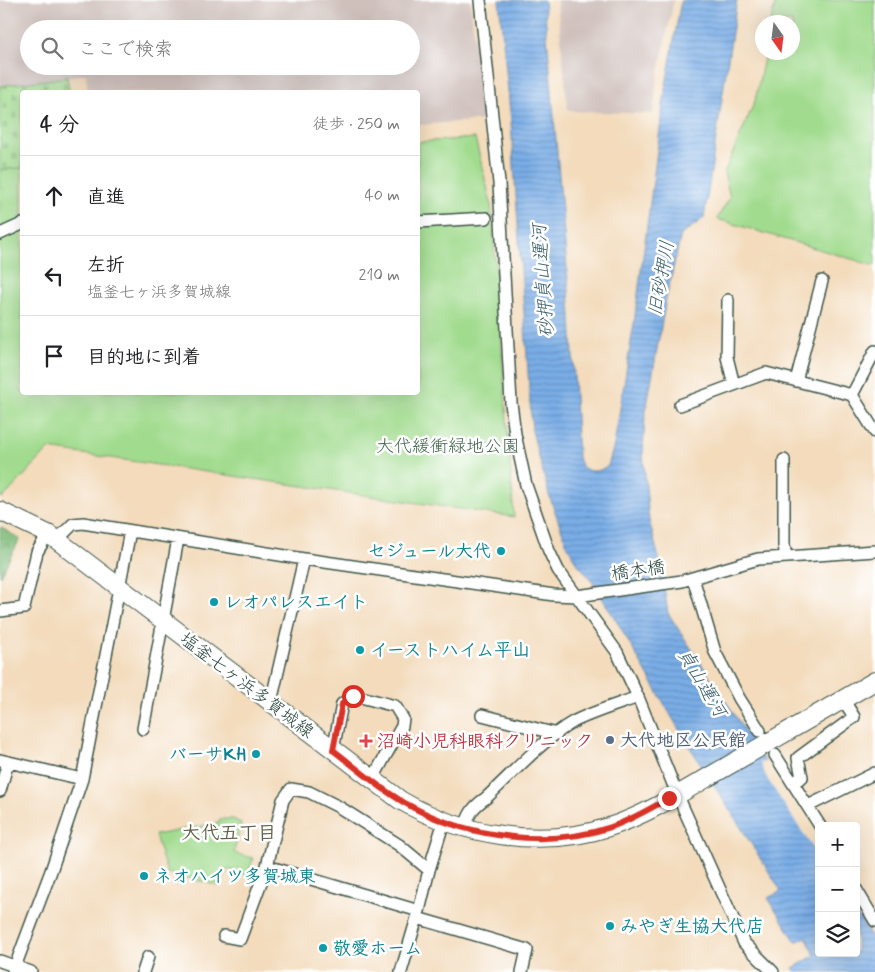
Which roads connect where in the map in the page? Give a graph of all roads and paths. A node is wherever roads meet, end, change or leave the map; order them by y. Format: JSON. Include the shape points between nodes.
{"nodes":[{"id":1,"x":480,"y":0,"type":"edge"},
{"id":2,"x":486,"y":218,"type":"dead end"},
{"id":3,"x":420,"y":222,"type":"edge"},
{"id":4,"x":20,"y":225,"type":"edge"},
{"id":5,"x":0,"y":234,"type":"edge"},
{"id":6,"x":822,"y":281,"type":"dead end"},
{"id":7,"x":728,"y":300,"type":"dead end"},
{"id":8,"x":875,"y":351,"type":"edge"},
{"id":9,"x":796,"y":381,"type":"junction"},
{"id":10,"x":734,"y":385,"type":"junction"},
{"id":11,"x":852,"y":396,"type":"junction"},
{"id":12,"x":680,"y":405,"type":"dead end"},
{"id":13,"x":875,"y":432,"type":"edge"},
{"id":14,"x":784,"y":460,"type":"dead end"},
{"id":15,"x":0,"y":511,"type":"edge"},
{"id":16,"x":130,"y":531,"type":"junction"},
{"id":17,"x":53,"y":537,"type":"junction"},
{"id":18,"x":178,"y":539,"type":"junction"},
{"id":19,"x":875,"y":551,"type":"edge"},
{"id":20,"x":786,"y":557,"type":"junction"},
{"id":21,"x":304,"y":559,"type":"junction"},
{"id":22,"x":687,"y":580,"type":"junction"},
{"id":23,"x":119,"y":586,"type":"junction"},
{"id":24,"x":577,"y":596,"type":"junction"},
{"id":25,"x":0,"y":611,"type":"edge"},
{"id":26,"x":162,"y":621,"type":"junction"},
{"id":27,"x":875,"y":681,"type":"edge"},
{"id":28,"x":638,"y":697,"type":"junction"},
{"id":29,"x":843,"y":699,"type":"junction"},
{"id":30,"x":271,"y":702,"type":"junction"},
{"id":31,"x":482,"y":715,"type":"dead end"},
{"id":32,"x":143,"y":730,"type":"dead end"},
{"id":33,"x":557,"y":734,"type":"junction"},
{"id":34,"x":766,"y":744,"type":"junction"},
{"id":35,"x":333,"y":750,"type":"junction"},
{"id":36,"x":4,"y":761,"type":"edge"},
{"id":37,"x":875,"y":773,"type":"edge"},
{"id":38,"x":82,"y":779,"type":"junction"},
{"id":39,"x":372,"y":780,"type":"junction"},
{"id":40,"x":794,"y":782,"type":"junction"},
{"id":41,"x":0,"y":791,"type":"edge"},
{"id":42,"x":677,"y":794,"type":"junction"},
{"id":43,"x":808,"y":806,"type":"junction"},
{"id":44,"x":444,"y":821,"type":"junction"},
{"id":45,"x":818,"y":822,"type":"edge"},
{"id":46,"x":465,"y":828,"type":"junction"},
{"id":47,"x":267,"y":866,"type":"junction"},
{"id":48,"x":429,"y":870,"type":"junction"},
{"id":49,"x":860,"y":896,"type":"edge"},
{"id":50,"x":418,"y":914,"type":"junction"},
{"id":51,"x":875,"y":921,"type":"edge"},
{"id":52,"x":224,"y":936,"type":"dead end"},
{"id":53,"x":148,"y":957,"type":"dead end"},
{"id":54,"x":0,"y":961,"type":"edge"},
{"id":55,"x":14,"y":969,"type":"edge"},
{"id":56,"x":31,"y":972,"type":"edge"},
{"id":57,"x":143,"y":972,"type":"edge"},
{"id":58,"x":401,"y":972,"type":"edge"},
{"id":59,"x":522,"y":972,"type":"edge"},
{"id":60,"x":773,"y":972,"type":"edge"}],
"edges":[{"from":1,"to":24,"type":"street","via":[[499,183],[515,434],[526,485],[549,551]]},
{"from":2,"to":3,"type":"street"},
{"from":4,"to":5,"type":"street"},
{"from":6,"to":9,"type":"street"},
{"from":7,"to":10,"type":"street","via":[[727,357]]},
{"from":8,"to":11,"type":"street"},
{"from":9,"to":10,"type":"street","via":[[766,373]]},
{"from":9,"to":11,"type":"street"},
{"from":10,"to":12,"type":"street"},
{"from":11,"to":13,"type":"street"},
{"from":14,"to":20,"type":"street"},
{"from":15,"to":17,"type":"main road","name":"塩釜七ヶ浜多賀城線"},
{"from":16,"to":17,"type":"street","name":"橋本橋","via":[[83,523],[73,524]]},
{"from":16,"to":18,"type":"street","name":"橋本橋"},
{"from":16,"to":23,"type":"street"},
{"from":17,"to":23,"type":"main road","name":"塩釜七ヶ浜多賀城線"},
{"from":17,"to":25,"type":"street","via":[[37,552],[24,608]]},
{"from":18,"to":21,"type":"street","name":"橋本橋"},
{"from":18,"to":26,"type":"street"},
{"from":19,"to":20,"type":"street","name":"橋本橋"},
{"from":20,"to":22,"type":"street","name":"橋本橋","via":[[758,558]]},
{"from":21,"to":24,"type":"street","name":"橋本橋","via":[[554,596]]},
{"from":21,"to":30,"type":"street"},
{"from":22,"to":24,"type":"street","name":"橋本橋"},
{"from":22,"to":34,"type":"street","via":[[715,652]]},
{"from":23,"to":26,"type":"main road","name":"塩釜七ヶ浜多賀城線"},
{"from":23,"to":38,"type":"street"},
{"from":24,"to":28,"type":"street","via":[[617,652]]},
{"from":26,"to":30,"type":"main road","name":"塩釜七ヶ浜多賀城線"},
{"from":26,"to":32,"type":"street"},
{"from":27,"to":29,"type":"main road"},
{"from":28,"to":33,"type":"street","via":[[574,722]]},
{"from":28,"to":42,"type":"street"},
{"from":29,"to":34,"type":"main road"},
{"from":29,"to":40,"type":"street","via":[[854,717],[798,758],[802,777]]},
{"from":30,"to":35,"type":"main road","name":"塩釜七ヶ浜多賀城線"},
{"from":31,"to":33,"type":"street"},
{"from":33,"to":46,"type":"street","via":[[477,805],[469,814]]},
{"from":34,"to":40,"type":"street"},
{"from":34,"to":42,"type":"main road","name":"塩釜七ヶ浜多賀城線"},
{"from":35,"to":39,"type":"main road","name":"塩釜七ヶ浜多賀城線"},
{"from":35,"to":39,"type":"street","via":[[342,704],[353,696],[395,706],[403,719],[402,726]]},
{"from":36,"to":38,"type":"street"},
{"from":36,"to":41,"type":"street"},
{"from":37,"to":43,"type":"street"},
{"from":38,"to":55,"type":"street"},
{"from":39,"to":44,"type":"main road","name":"塩釜七ヶ浜多賀城線","via":[[414,808]]},
{"from":40,"to":43,"type":"street"},
{"from":42,"to":46,"type":"main road","name":"塩釜七ヶ浜多賀城線","via":[[628,820],[577,835],[522,837]]},
{"from":42,"to":60,"type":"street","via":[[744,943]]},
{"from":43,"to":45,"type":"street"},
{"from":44,"to":46,"type":"main road","name":"塩釜七ヶ浜多賀城線"},
{"from":44,"to":48,"type":"street"},
{"from":47,"to":48,"type":"street","via":[[283,800],[291,789],[310,792],[339,807],[399,845]]},
{"from":47,"to":50,"type":"street"},
{"from":47,"to":52,"type":"street","via":[[240,939]]},
{"from":48,"to":50,"type":"street"},
{"from":49,"to":51,"type":"street"},
{"from":50,"to":58,"type":"street"},
{"from":50,"to":59,"type":"street","via":[[527,950]]},
{"from":53,"to":57,"type":"street"},
{"from":54,"to":55,"type":"street"},
{"from":55,"to":56,"type":"street"}]}
